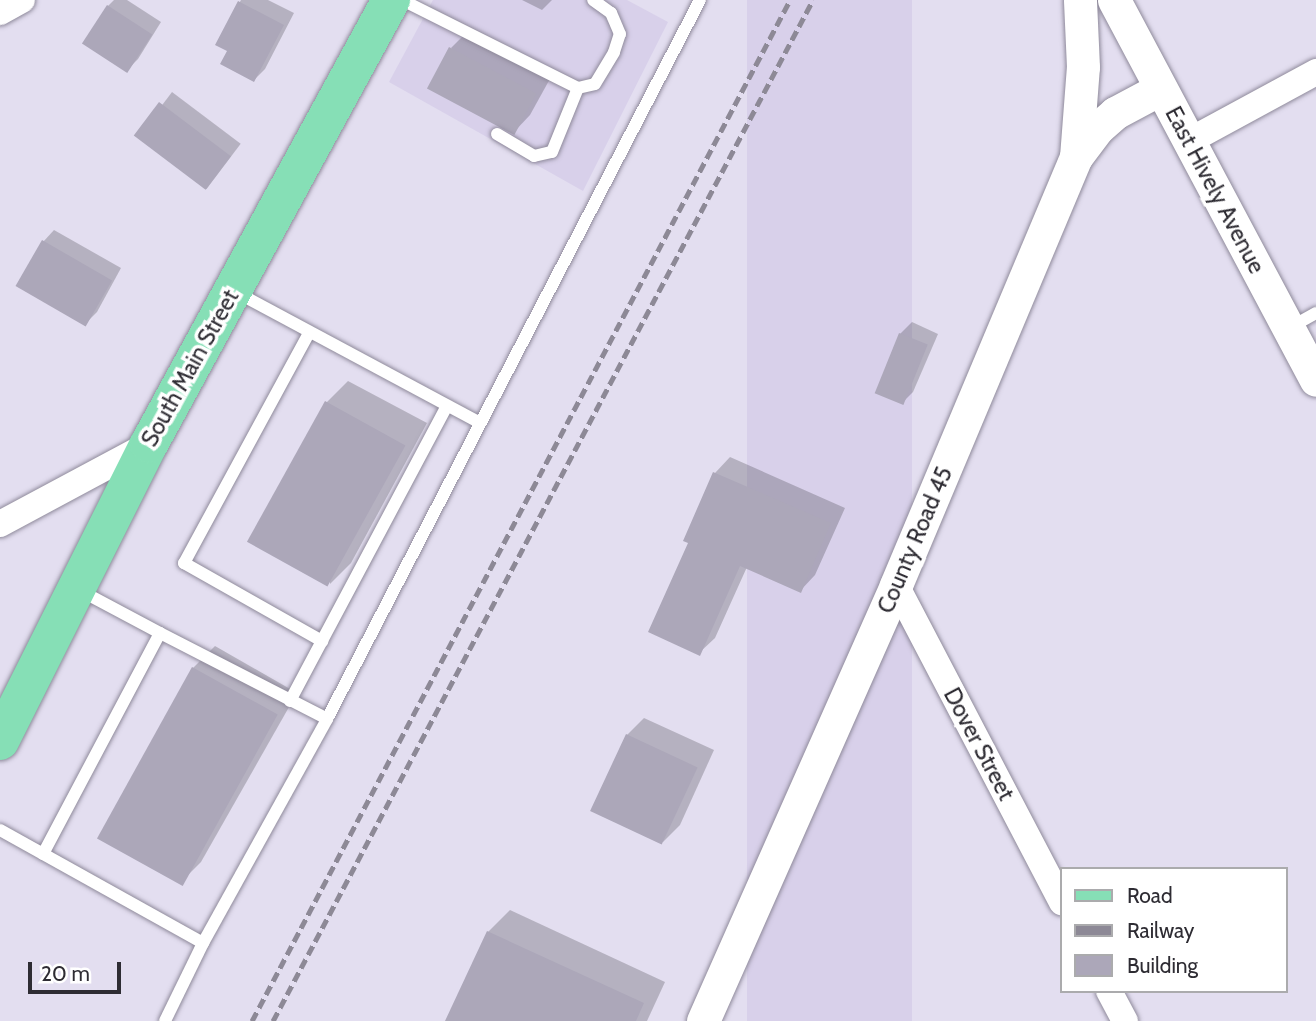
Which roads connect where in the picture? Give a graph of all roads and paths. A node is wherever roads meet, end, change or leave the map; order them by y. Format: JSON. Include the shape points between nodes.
{"nodes":[{"id":1,"x":22,"y":0,"type":"edge"},
{"id":2,"x":391,"y":0,"type":"edge"},
{"id":3,"x":402,"y":0,"type":"edge"},
{"id":4,"x":593,"y":0,"type":"edge"},
{"id":5,"x":700,"y":0,"type":"edge"},
{"id":6,"x":1080,"y":0,"type":"edge"},
{"id":7,"x":1115,"y":0,"type":"edge"},
{"id":8,"x":0,"y":12,"type":"edge"},
{"id":9,"x":1316,"y":72,"type":"edge"},
{"id":10,"x":578,"y":88,"type":"junction"},
{"id":11,"x":1160,"y":89,"type":"junction"},
{"id":12,"x":497,"y":134,"type":"dead end"},
{"id":13,"x":1189,"y":141,"type":"junction"},
{"id":14,"x":1076,"y":157,"type":"junction"},
{"id":15,"x":233,"y":290,"type":"junction"},
{"id":16,"x":1302,"y":321,"type":"edge"},
{"id":17,"x":309,"y":333,"type":"junction"},
{"id":18,"x":1316,"y":380,"type":"edge"},
{"id":19,"x":447,"y":406,"type":"junction"},
{"id":20,"x":481,"y":423,"type":"junction"},
{"id":21,"x":149,"y":444,"type":"junction"},
{"id":22,"x":0,"y":524,"type":"edge"},
{"id":23,"x":896,"y":585,"type":"junction"},
{"id":24,"x":76,"y":589,"type":"junction"},
{"id":25,"x":160,"y":633,"type":"junction"},
{"id":26,"x":322,"y":641,"type":"junction"},
{"id":27,"x":290,"y":701,"type":"junction"},
{"id":28,"x":327,"y":719,"type":"junction"},
{"id":29,"x":0,"y":741,"type":"edge"},
{"id":30,"x":0,"y":830,"type":"edge"},
{"id":31,"x":43,"y":854,"type":"junction"},
{"id":32,"x":1060,"y":898,"type":"edge"},
{"id":33,"x":203,"y":943,"type":"junction"},
{"id":34,"x":1110,"y":993,"type":"edge"},
{"id":35,"x":165,"y":1021,"type":"edge"},
{"id":36,"x":704,"y":1021,"type":"edge"},
{"id":37,"x":1125,"y":1021,"type":"edge"}],
"edges":[{"from":1,"to":8,"type":"street"},
{"from":2,"to":15,"type":"main road","name":"South Main Street"},
{"from":3,"to":10,"type":"lane"},
{"from":4,"to":10,"type":"lane","via":[[611,13],[620,34],[595,84]]},
{"from":5,"to":20,"type":"lane"},
{"from":6,"to":14,"type":"street","via":[[1083,67]]},
{"from":7,"to":11,"type":"street","name":"East Hively Avenue"},
{"from":9,"to":13,"type":"street"},
{"from":10,"to":12,"type":"lane","via":[[552,152],[534,156]]},
{"from":11,"to":13,"type":"street","name":"East Hively Avenue"},
{"from":11,"to":14,"type":"street","name":"County Road 45","via":[[1115,113]]},
{"from":13,"to":16,"type":"street","name":"East Hively Avenue"},
{"from":14,"to":23,"type":"street","name":"County Road 45"},
{"from":15,"to":17,"type":"lane"},
{"from":15,"to":21,"type":"main road","name":"South Main Street"},
{"from":16,"to":18,"type":"street","name":"East Hively Avenue"},
{"from":17,"to":19,"type":"lane"},
{"from":17,"to":26,"type":"lane","via":[[184,563]]},
{"from":19,"to":20,"type":"lane"},
{"from":19,"to":26,"type":"lane"},
{"from":20,"to":28,"type":"lane"},
{"from":21,"to":22,"type":"street"},
{"from":21,"to":24,"type":"main road","name":"South Main Street"},
{"from":23,"to":32,"type":"street","name":"Dover Street"},
{"from":23,"to":36,"type":"street","name":"County Road 45"},
{"from":24,"to":25,"type":"lane"},
{"from":24,"to":29,"type":"main road","name":"South Main Street"},
{"from":25,"to":27,"type":"lane"},
{"from":25,"to":31,"type":"lane"},
{"from":26,"to":27,"type":"lane"},
{"from":27,"to":28,"type":"lane"},
{"from":28,"to":33,"type":"lane"},
{"from":30,"to":31,"type":"lane"},
{"from":31,"to":33,"type":"lane"},
{"from":33,"to":35,"type":"lane"},
{"from":34,"to":37,"type":"street"}]}
